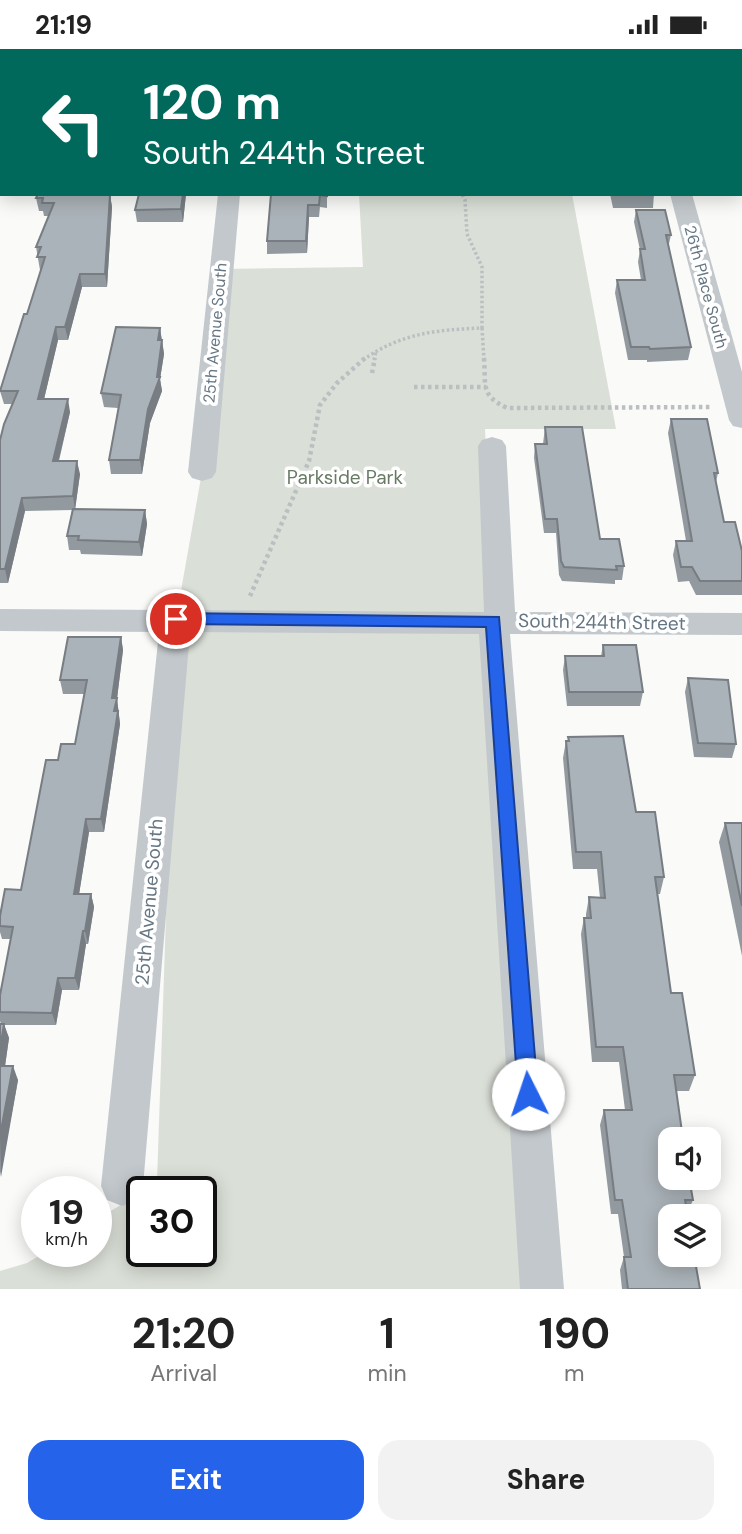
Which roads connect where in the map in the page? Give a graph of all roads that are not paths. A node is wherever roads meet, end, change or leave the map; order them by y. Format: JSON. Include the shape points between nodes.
{"nodes":[{"id":1,"x":229,"y":196,"type":"edge"},
{"id":2,"x":682,"y":196,"type":"edge"},
{"id":3,"x":740,"y":413,"type":"edge"},
{"id":4,"x":492,"y":446,"type":"dead end"},
{"id":5,"x":202,"y":472,"type":"dead end"},
{"id":6,"x":176,"y":619,"type":"junction"},
{"id":7,"x":0,"y":620,"type":"edge"},
{"id":8,"x":497,"y":621,"type":"junction"},
{"id":9,"x":742,"y":624,"type":"edge"},
{"id":10,"x":122,"y":1186,"type":"dead end"},
{"id":11,"x":542,"y":1289,"type":"edge"}],
"edges":[{"from":1,"to":5,"type":"street","name":"25th Avenue South"},
{"from":2,"to":3,"type":"street","name":"26th Place South"},
{"from":4,"to":8,"type":"street"},
{"from":6,"to":7,"type":"street","name":"South 244th Street"},
{"from":6,"to":8,"type":"street","name":"South 244th Street"},
{"from":6,"to":10,"type":"street","name":"25th Avenue South"},
{"from":8,"to":9,"type":"street","name":"South 244th Street"},
{"from":8,"to":11,"type":"street"}]}
